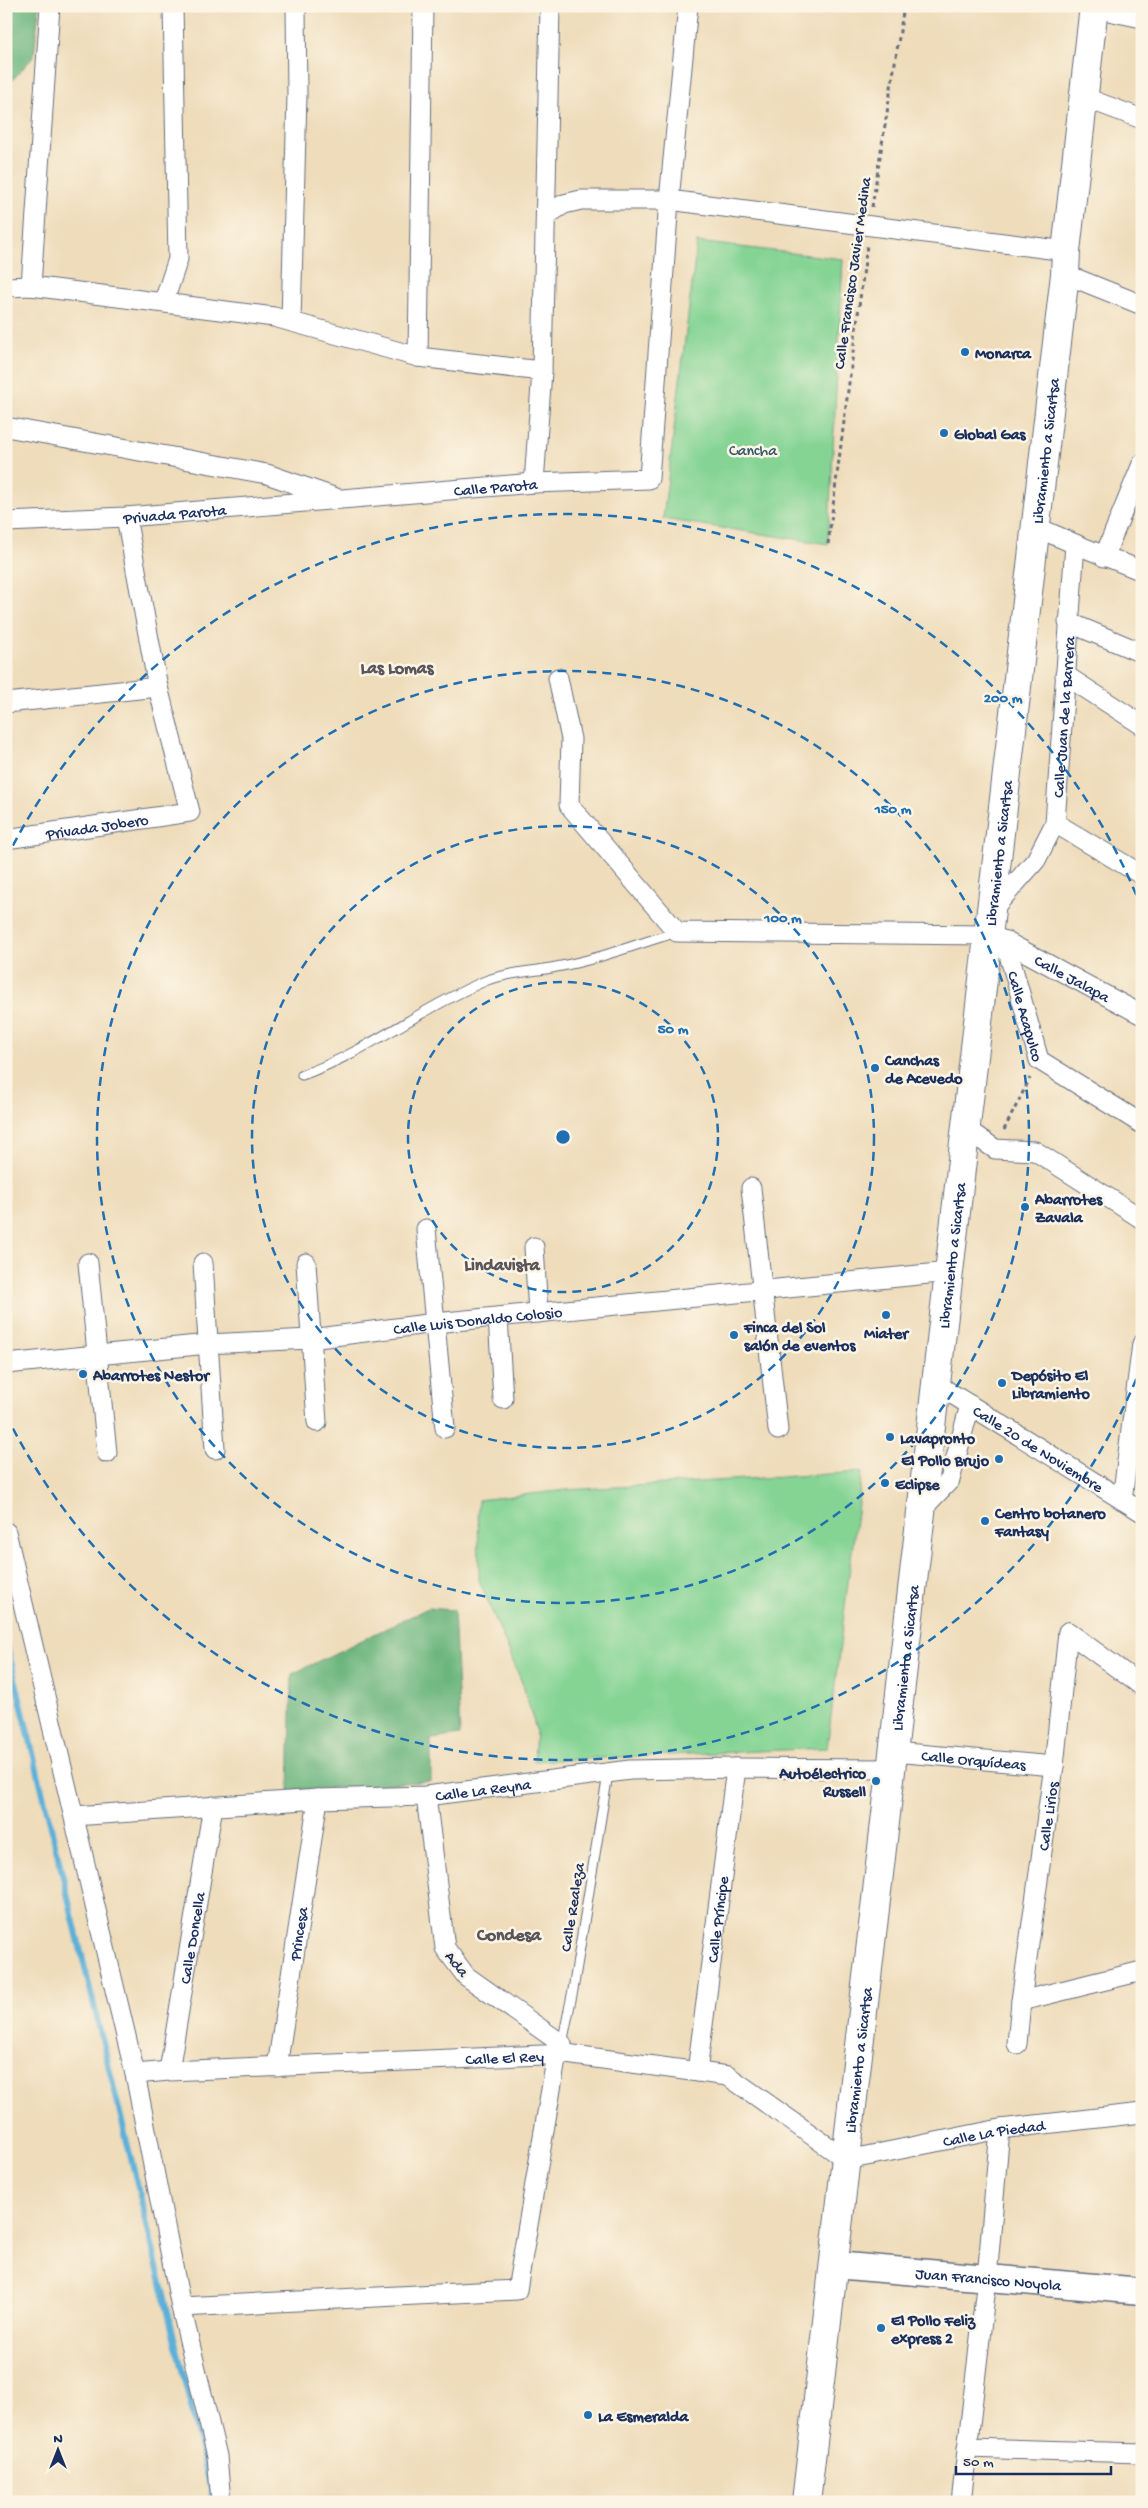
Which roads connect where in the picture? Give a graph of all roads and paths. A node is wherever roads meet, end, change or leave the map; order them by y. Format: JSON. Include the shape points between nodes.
{"nodes":[{"id":1,"x":50,"y":6,"type":"edge"},
{"id":2,"x":173,"y":6,"type":"edge"},
{"id":3,"x":296,"y":6,"type":"edge"},
{"id":4,"x":423,"y":6,"type":"edge"},
{"id":5,"x":550,"y":6,"type":"edge"},
{"id":6,"x":688,"y":6,"type":"edge"},
{"id":7,"x":904,"y":6,"type":"edge"},
{"id":8,"x":1094,"y":7,"type":"edge"},
{"id":9,"x":1142,"y":18,"type":"edge"},
{"id":10,"x":1084,"y":97,"type":"junction"},
{"id":11,"x":1142,"y":119,"type":"edge"},
{"id":12,"x":669,"y":200,"type":"junction"},
{"id":13,"x":547,"y":215,"type":"junction"},
{"id":14,"x":869,"y":225,"type":"junction"},
{"id":15,"x":1066,"y":262,"type":"junction"},
{"id":16,"x":6,"y":286,"type":"edge"},
{"id":17,"x":31,"y":286,"type":"junction"},
{"id":18,"x":164,"y":302,"type":"junction"},
{"id":19,"x":1142,"y":305,"type":"edge"},
{"id":20,"x":291,"y":321,"type":"junction"},
{"id":21,"x":418,"y":357,"type":"junction"},
{"id":22,"x":542,"y":371,"type":"junction"},
{"id":23,"x":6,"y":427,"type":"edge"},
{"id":24,"x":1142,"y":464,"type":"edge"},
{"id":25,"x":534,"y":483,"type":"junction"},
{"id":26,"x":342,"y":500,"type":"junction"},
{"id":27,"x":126,"y":517,"type":"junction"},
{"id":28,"x":6,"y":522,"type":"edge"},
{"id":29,"x":1036,"y":527,"type":"junction"},
{"id":30,"x":828,"y":544,"type":"dead end"},
{"id":31,"x":1075,"y":544,"type":"junction"},
{"id":32,"x":1104,"y":557,"type":"junction"},
{"id":33,"x":1142,"y":571,"type":"edge"},
{"id":34,"x":1068,"y":622,"type":"junction"},
{"id":35,"x":1142,"y":653,"type":"edge"},
{"id":36,"x":1065,"y":675,"type":"junction"},
{"id":37,"x":558,"y":678,"type":"dead end"},
{"id":38,"x":158,"y":687,"type":"junction"},
{"id":39,"x":6,"y":703,"type":"edge"},
{"id":40,"x":1142,"y":725,"type":"edge"},
{"id":41,"x":1056,"y":823,"type":"junction"},
{"id":42,"x":6,"y":839,"type":"edge"},
{"id":43,"x":1142,"y":875,"type":"edge"},
{"id":44,"x":994,"y":929,"type":"junction"},
{"id":45,"x":677,"y":932,"type":"junction"},
{"id":46,"x":1142,"y":1015,"type":"edge"},
{"id":47,"x":1039,"y":1060,"type":"junction"},
{"id":48,"x":302,"y":1075,"type":"dead end"},
{"id":49,"x":1141,"y":1121,"type":"edge"},
{"id":50,"x":966,"y":1128,"type":"junction"},
{"id":51,"x":994,"y":1148,"type":"junction"},
{"id":52,"x":751,"y":1188,"type":"dead end"},
{"id":53,"x":1142,"y":1219,"type":"edge"},
{"id":54,"x":426,"y":1229,"type":"dead end"},
{"id":55,"x":534,"y":1247,"type":"dead end"},
{"id":56,"x":88,"y":1263,"type":"dead end"},
{"id":57,"x":203,"y":1263,"type":"dead end"},
{"id":58,"x":306,"y":1263,"type":"dead end"},
{"id":59,"x":949,"y":1272,"type":"junction"},
{"id":60,"x":762,"y":1291,"type":"junction"},
{"id":61,"x":538,"y":1313,"type":"junction"},
{"id":62,"x":498,"y":1317,"type":"junction"},
{"id":63,"x":435,"y":1323,"type":"junction"},
{"id":64,"x":310,"y":1338,"type":"junction"},
{"id":65,"x":208,"y":1344,"type":"junction"},
{"id":66,"x":97,"y":1355,"type":"junction"},
{"id":67,"x":1141,"y":1356,"type":"edge"},
{"id":68,"x":6,"y":1364,"type":"edge"},
{"id":69,"x":936,"y":1384,"type":"junction"},
{"id":70,"x":503,"y":1399,"type":"dead end"},
{"id":71,"x":970,"y":1405,"type":"junction"},
{"id":72,"x":317,"y":1422,"type":"dead end"},
{"id":73,"x":445,"y":1428,"type":"dead end"},
{"id":74,"x":778,"y":1430,"type":"dead end"},
{"id":75,"x":215,"y":1449,"type":"dead end"},
{"id":76,"x":107,"y":1454,"type":"dead end"},
{"id":77,"x":1122,"y":1500,"type":"junction"},
{"id":78,"x":922,"y":1508,"type":"junction"},
{"id":79,"x":1142,"y":1512,"type":"edge"},
{"id":80,"x":6,"y":1532,"type":"edge"},
{"id":81,"x":1142,"y":1686,"type":"edge"},
{"id":82,"x":893,"y":1760,"type":"junction"},
{"id":83,"x":1054,"y":1766,"type":"junction"},
{"id":84,"x":736,"y":1768,"type":"junction"},
{"id":85,"x":608,"y":1774,"type":"junction"},
{"id":86,"x":426,"y":1796,"type":"junction"},
{"id":87,"x":318,"y":1799,"type":"junction"},
{"id":88,"x":213,"y":1806,"type":"junction"},
{"id":89,"x":74,"y":1816,"type":"junction"},
{"id":90,"x":1142,"y":1970,"type":"edge"},
{"id":91,"x":1021,"y":2001,"type":"junction"},
{"id":92,"x":1017,"y":2044,"type":"dead end"},
{"id":93,"x":560,"y":2049,"type":"junction"},
{"id":94,"x":277,"y":2067,"type":"junction"},
{"id":95,"x":169,"y":2071,"type":"junction"},
{"id":96,"x":697,"y":2072,"type":"junction"},
{"id":97,"x":135,"y":2074,"type":"junction"},
{"id":98,"x":1142,"y":2113,"type":"edge"},
{"id":99,"x":1000,"y":2129,"type":"junction"},
{"id":100,"x":847,"y":2160,"type":"junction"},
{"id":101,"x":834,"y":2265,"type":"junction"},
{"id":102,"x":987,"y":2278,"type":"junction"},
{"id":103,"x":1142,"y":2291,"type":"edge"},
{"id":104,"x":181,"y":2307,"type":"junction"},
{"id":105,"x":967,"y":2448,"type":"junction"},
{"id":106,"x":1142,"y":2453,"type":"edge"},
{"id":107,"x":221,"y":2502,"type":"edge"},
{"id":108,"x":806,"y":2502,"type":"edge"},
{"id":109,"x":961,"y":2502,"type":"edge"}],
"edges":[{"from":1,"to":17,"type":"street"},
{"from":2,"to":18,"type":"street","via":[[178,260]]},
{"from":3,"to":20,"type":"street"},
{"from":4,"to":21,"type":"street"},
{"from":5,"to":13,"type":"street"},
{"from":6,"to":12,"type":"street"},
{"from":7,"to":14,"type":"path","name":"Calle Francisco Javier Medina"},
{"from":8,"to":9,"type":"street"},
{"from":8,"to":10,"type":"main road","name":"Libramiento a Sicartsa"},
{"from":10,"to":11,"type":"street"},
{"from":10,"to":15,"type":"main road","name":"Libramiento a Sicartsa"},
{"from":12,"to":13,"type":"street","via":[[580,200],[564,204]]},
{"from":12,"to":14,"type":"street"},
{"from":12,"to":25,"type":"street","name":"Calle Parota","via":[[649,479]]},
{"from":13,"to":22,"type":"street"},
{"from":14,"to":15,"type":"street"},
{"from":14,"to":30,"type":"path","name":"Calle Francisco Javier Medina"},
{"from":15,"to":19,"type":"street"},
{"from":15,"to":29,"type":"main road","name":"Libramiento a Sicartsa"},
{"from":16,"to":17,"type":"street"},
{"from":17,"to":18,"type":"street"},
{"from":18,"to":20,"type":"street"},
{"from":20,"to":21,"type":"street"},
{"from":21,"to":22,"type":"street"},
{"from":22,"to":25,"type":"street"},
{"from":23,"to":26,"type":"street","via":[[267,474]]},
{"from":24,"to":32,"type":"street"},
{"from":25,"to":26,"type":"street","name":"Calle Parota"},
{"from":26,"to":27,"type":"street","name":"Privada Parota"},
{"from":27,"to":28,"type":"street","name":"Privada Parota"},
{"from":27,"to":38,"type":"street"},
{"from":29,"to":31,"type":"street"},
{"from":29,"to":44,"type":"main road","name":"Libramiento a Sicartsa"},
{"from":31,"to":32,"type":"street"},
{"from":31,"to":34,"type":"street","name":"Calle Juan de la Barrera"},
{"from":32,"to":33,"type":"street"},
{"from":34,"to":35,"type":"street"},
{"from":34,"to":36,"type":"street","name":"Calle Juan de la Barrera"},
{"from":36,"to":40,"type":"street"},
{"from":36,"to":41,"type":"street","name":"Calle Juan de la Barrera"},
{"from":37,"to":45,"type":"street","via":[[571,739],[569,805]]},
{"from":38,"to":39,"type":"street"},
{"from":38,"to":42,"type":"street","name":"Privada Jobero","via":[[190,812]]},
{"from":41,"to":43,"type":"street"},
{"from":41,"to":44,"type":"street","name":"Calle Juan de la Barrera"},
{"from":44,"to":45,"type":"street"},
{"from":44,"to":46,"type":"street","name":"Calle Jalapa"},
{"from":44,"to":47,"type":"street","name":"Calle Acapulco"},
{"from":44,"to":50,"type":"main road","name":"Libramiento a Sicartsa"},
{"from":45,"to":48,"type":"lane","via":[[557,967],[487,980],[450,996],[344,1059]]},
{"from":47,"to":49,"type":"street","name":"Calle Acapulco"},
{"from":47,"to":51,"type":"path"},
{"from":50,"to":51,"type":"street"},
{"from":50,"to":59,"type":"main road","name":"Libramiento a Sicartsa"},
{"from":51,"to":53,"type":"street","via":[[1035,1151]]},
{"from":52,"to":60,"type":"street"},
{"from":54,"to":63,"type":"street"},
{"from":55,"to":61,"type":"street"},
{"from":56,"to":66,"type":"street"},
{"from":57,"to":65,"type":"street"},
{"from":58,"to":64,"type":"street"},
{"from":59,"to":60,"type":"street","name":"Calle Luis Donaldo Colosio"},
{"from":59,"to":69,"type":"main road","name":"Libramiento a Sicartsa"},
{"from":60,"to":61,"type":"street","name":"Calle Luis Donaldo Colosio"},
{"from":60,"to":74,"type":"street"},
{"from":61,"to":62,"type":"street","name":"Calle Luis Donaldo Colosio"},
{"from":62,"to":63,"type":"street","name":"Calle Luis Donaldo Colosio"},
{"from":62,"to":70,"type":"street"},
{"from":63,"to":64,"type":"street","name":"Calle Luis Donaldo Colosio"},
{"from":63,"to":73,"type":"street"},
{"from":64,"to":65,"type":"street","name":"Calle Luis Donaldo Colosio"},
{"from":64,"to":72,"type":"street"},
{"from":65,"to":66,"type":"street","name":"Calle Luis Donaldo Colosio"},
{"from":65,"to":75,"type":"street"},
{"from":66,"to":68,"type":"street","name":"Calle Luis Donaldo Colosio"},
{"from":66,"to":76,"type":"street"},
{"from":67,"to":77,"type":"street"},
{"from":69,"to":71,"type":"street","name":"Calle 20 de Noviembre"},
{"from":69,"to":78,"type":"main road","name":"Libramiento a Sicartsa"},
{"from":71,"to":77,"type":"street","name":"Calle 20 de Noviembre"},
{"from":71,"to":78,"type":"street","via":[[950,1480]]},
{"from":77,"to":79,"type":"street","name":"Calle 20 de Noviembre"},
{"from":78,"to":82,"type":"main road","name":"Libramiento a Sicartsa"},
{"from":80,"to":89,"type":"street"},
{"from":81,"to":83,"type":"street","name":"Calle Lirios","via":[[1068,1632]]},
{"from":82,"to":83,"type":"street","name":"Calle Orquídeas"},
{"from":82,"to":84,"type":"street","name":"Calle La Reyna"},
{"from":82,"to":100,"type":"main road","name":"Libramiento a Sicartsa"},
{"from":83,"to":91,"type":"street","name":"Calle Lirios"},
{"from":84,"to":85,"type":"street","name":"Calle La Reyna","via":[[630,1770]]},
{"from":84,"to":96,"type":"street","name":"Calle Príncipe"},
{"from":85,"to":86,"type":"street","name":"Calle La Reyna"},
{"from":85,"to":93,"type":"lane","name":"Calle Realeza","via":[[573,1990]]},
{"from":86,"to":87,"type":"street","name":"Calle La Reyna"},
{"from":86,"to":93,"type":"street","name":"Ada","via":[[445,1948],[466,1976]]},
{"from":87,"to":88,"type":"street","name":"Calle La Reyna"},
{"from":87,"to":94,"type":"street","name":"Princesa"},
{"from":88,"to":89,"type":"street","name":"Calle La Reyna"},
{"from":88,"to":95,"type":"street","name":"Calle Doncella"},
{"from":89,"to":97,"type":"street"},
{"from":90,"to":91,"type":"street"},
{"from":91,"to":92,"type":"street","name":"Calle Lirios"},
{"from":93,"to":94,"type":"street","name":"Calle El Rey"},
{"from":93,"to":96,"type":"street","name":"Calle El Rey"},
{"from":93,"to":104,"type":"street","via":[[517,2290]]},
{"from":94,"to":95,"type":"street","name":"Calle El Rey"},
{"from":95,"to":97,"type":"street","name":"Calle El Rey"},
{"from":96,"to":100,"type":"street","name":"Calle El Rey","via":[[728,2076]]},
{"from":97,"to":104,"type":"street"},
{"from":98,"to":99,"type":"street","name":"Calle La Piedad"},
{"from":99,"to":100,"type":"street","name":"Calle La Piedad"},
{"from":99,"to":102,"type":"street"},
{"from":100,"to":101,"type":"main road","name":"Libramiento a Sicartsa"},
{"from":101,"to":102,"type":"street","name":"Juan Francisco Noyola"},
{"from":101,"to":108,"type":"main road","name":"Libramiento a Sicartsa"},
{"from":102,"to":103,"type":"street","name":"Juan Francisco Noyola"},
{"from":102,"to":105,"type":"street"},
{"from":104,"to":107,"type":"street","via":[[217,2456]]},
{"from":105,"to":106,"type":"street"},
{"from":105,"to":109,"type":"street"}]}
